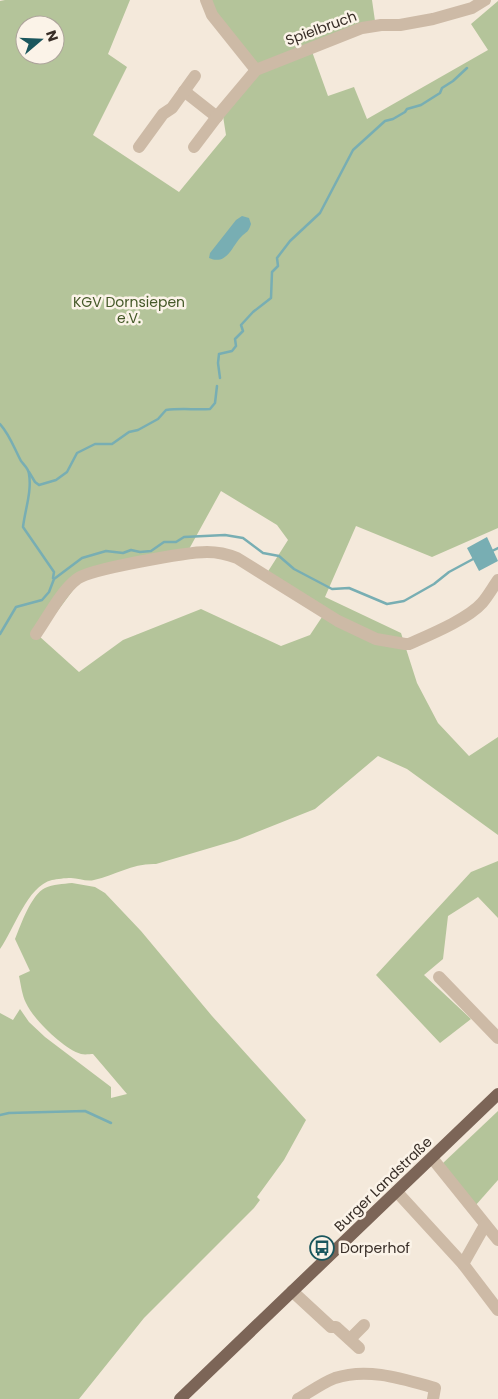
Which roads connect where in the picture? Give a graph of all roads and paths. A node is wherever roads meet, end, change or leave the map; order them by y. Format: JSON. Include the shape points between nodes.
{"nodes":[{"id":1,"x":206,"y":0,"type":"edge"},
{"id":2,"x":485,"y":0,"type":"edge"},
{"id":3,"x":256,"y":70,"type":"junction"},
{"id":4,"x":195,"y":76,"type":"dead end"},
{"id":5,"x":184,"y":91,"type":"junction"},
{"id":6,"x":217,"y":117,"type":"junction"},
{"id":7,"x":139,"y":147,"type":"dead end"},
{"id":8,"x":194,"y":147,"type":"dead end"},
{"id":9,"x":498,"y":580,"type":"edge"},
{"id":10,"x":36,"y":634,"type":"dead end"},
{"id":11,"x":439,"y":977,"type":"dead end"},
{"id":12,"x":498,"y":1038,"type":"edge"},
{"id":13,"x":498,"y":1094,"type":"edge"},
{"id":14,"x":432,"y":1158,"type":"junction"},
{"id":15,"x":397,"y":1192,"type":"junction"},
{"id":16,"x":485,"y":1225,"type":"junction"},
{"id":17,"x":498,"y":1240,"type":"edge"},
{"id":18,"x":462,"y":1264,"type":"junction"},
{"id":19,"x":292,"y":1291,"type":"junction"},
{"id":20,"x":498,"y":1310,"type":"edge"},
{"id":21,"x":364,"y":1325,"type":"dead end"},
{"id":22,"x":185,"y":1397,"type":"edge"},
{"id":23,"x":298,"y":1399,"type":"edge"},
{"id":24,"x":433,"y":1399,"type":"edge"}],
"edges":[{"from":1,"to":3,"type":"street","via":[[212,15]]},
{"from":2,"to":3,"type":"street","name":"Spielbruch","via":[[472,8],[433,19],[362,28]]},
{"from":3,"to":6,"type":"street","name":"Spielbruch"},
{"from":4,"to":5,"type":"street"},
{"from":5,"to":6,"type":"street"},
{"from":5,"to":7,"type":"street"},
{"from":6,"to":8,"type":"street","name":"Spielbruch"},
{"from":9,"to":10,"type":"street","via":[[476,608],[447,627],[405,644],[376,639],[338,621],[237,558],[220,552],[198,552],[81,576],[69,585]]},
{"from":11,"to":12,"type":"street"},
{"from":13,"to":14,"type":"main road","name":"Burger Landstraße"},
{"from":14,"to":15,"type":"main road","name":"Burger Landstraße"},
{"from":14,"to":16,"type":"street"},
{"from":15,"to":18,"type":"street"},
{"from":15,"to":19,"type":"main road","name":"Burger Landstraße"},
{"from":16,"to":17,"type":"street"},
{"from":16,"to":18,"type":"street"},
{"from":18,"to":20,"type":"street"},
{"from":19,"to":21,"type":"street","via":[[354,1343]]},
{"from":19,"to":22,"type":"main road","name":"Burger Landstraße"},
{"from":23,"to":24,"type":"street","via":[[335,1378],[365,1373],[435,1388]]}]}
